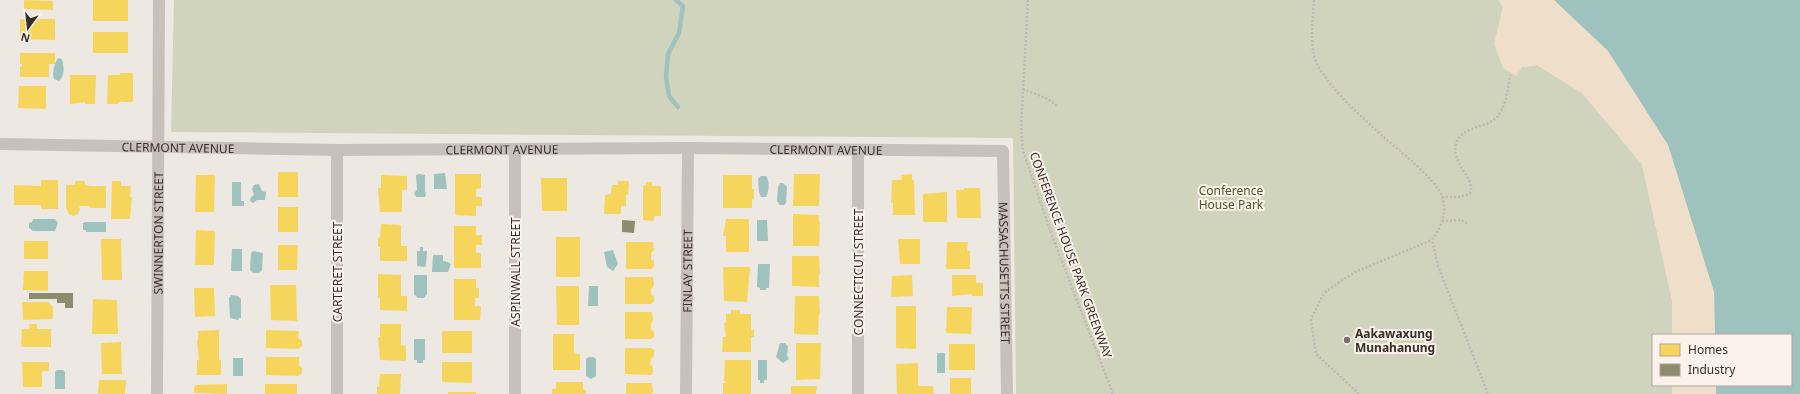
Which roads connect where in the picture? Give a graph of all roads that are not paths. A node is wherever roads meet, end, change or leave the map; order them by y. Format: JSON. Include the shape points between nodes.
{"nodes":[{"id":1,"x":159,"y":0,"type":"edge"},
{"id":2,"x":0,"y":144,"type":"edge"},
{"id":3,"x":158,"y":147,"type":"junction"},
{"id":4,"x":688,"y":148,"type":"junction"},
{"id":5,"x":337,"y":150,"type":"junction"},
{"id":6,"x":515,"y":150,"type":"junction"},
{"id":7,"x":858,"y":150,"type":"junction"},
{"id":8,"x":1003,"y":151,"type":"joint"},
{"id":9,"x":157,"y":394,"type":"edge"},
{"id":10,"x":337,"y":394,"type":"edge"},
{"id":11,"x":515,"y":394,"type":"edge"},
{"id":12,"x":686,"y":394,"type":"edge"},
{"id":13,"x":858,"y":394,"type":"edge"},
{"id":14,"x":1007,"y":394,"type":"edge"}],
"edges":[{"from":1,"to":3,"type":"street","name":"SWINNERTON STREET"},
{"from":2,"to":3,"type":"street","name":"CLERMONT AVENUE"},
{"from":3,"to":5,"type":"street","name":"CLERMONT AVENUE"},
{"from":3,"to":9,"type":"street","name":"SWINNERTON STREET"},
{"from":4,"to":6,"type":"street","name":"CLERMONT AVENUE"},
{"from":4,"to":7,"type":"street","name":"CLERMONT AVENUE"},
{"from":4,"to":12,"type":"street","name":"FINLAY STREET"},
{"from":5,"to":6,"type":"street","name":"CLERMONT AVENUE"},
{"from":5,"to":10,"type":"street","name":"CARTERET STREET"},
{"from":6,"to":11,"type":"street","name":"ASPINWALL STREET"},
{"from":7,"to":8,"type":"street","name":"CLERMONT AVENUE"},
{"from":7,"to":13,"type":"street","name":"CONNECTICUT STREET"},
{"from":8,"to":14,"type":"street","name":"MASSACHUSETTS STREET"}]}
